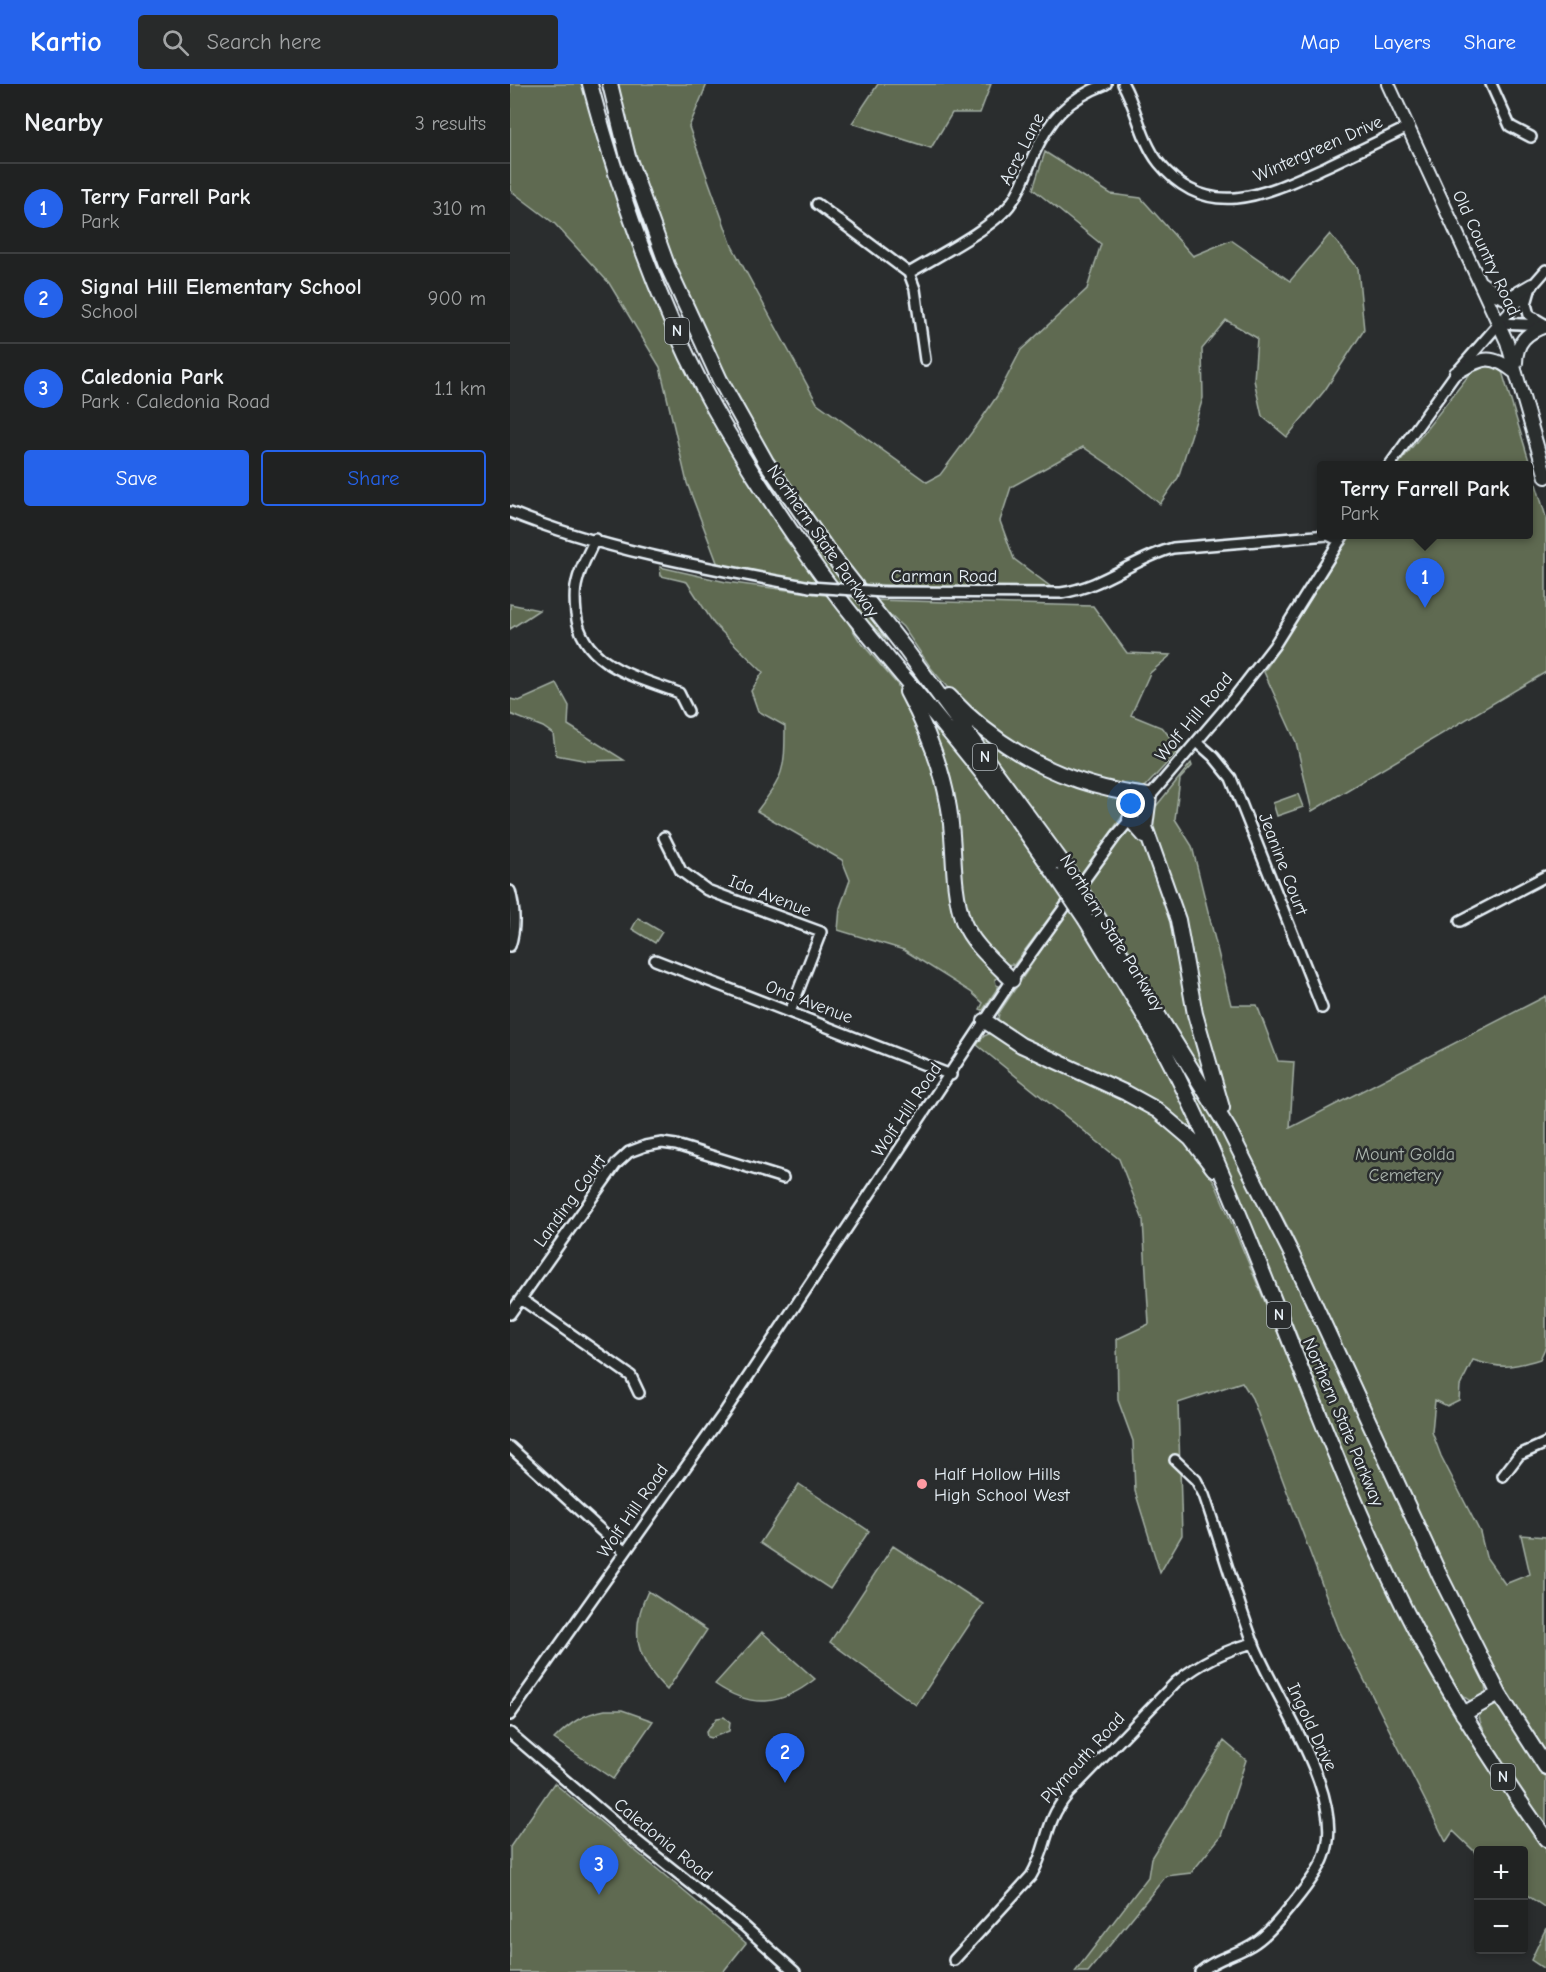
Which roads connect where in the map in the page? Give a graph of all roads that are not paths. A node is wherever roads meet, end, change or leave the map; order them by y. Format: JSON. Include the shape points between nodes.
{"nodes":[{"id":1,"x":590,"y":84,"type":"edge"},
{"id":2,"x":610,"y":84,"type":"edge"},
{"id":3,"x":1106,"y":84,"type":"edge"},
{"id":4,"x":1123,"y":84,"type":"edge"},
{"id":5,"x":1388,"y":84,"type":"edge"},
{"id":6,"x":1491,"y":84,"type":"edge"},
{"id":7,"x":1408,"y":127,"type":"junction"},
{"id":8,"x":1531,"y":137,"type":"dead end"},
{"id":9,"x":817,"y":204,"type":"dead end"},
{"id":10,"x":1546,"y":270,"type":"edge"},
{"id":11,"x":909,"y":273,"type":"junction"},
{"id":12,"x":1478,"y":280,"type":"junction"},
{"id":13,"x":1532,"y":285,"type":"junction"},
{"id":14,"x":1499,"y":323,"type":"junction"},
{"id":15,"x":1546,"y":325,"type":"edge"},
{"id":16,"x":925,"y":360,"type":"dead end"},
{"id":17,"x":1456,"y":373,"type":"junction"},
{"id":18,"x":1516,"y":374,"type":"junction"},
{"id":19,"x":1392,"y":461,"type":"edge"},
{"id":20,"x":1546,"y":477,"type":"edge"},
{"id":21,"x":510,"y":512,"type":"edge"},
{"id":22,"x":1317,"y":536,"type":"edge"},
{"id":23,"x":595,"y":539,"type":"junction"},
{"id":24,"x":1341,"y":539,"type":"edge"},
{"id":25,"x":906,"y":650,"type":"junction"},
{"id":26,"x":893,"y":667,"type":"junction"},
{"id":27,"x":688,"y":711,"type":"dead end"},
{"id":28,"x":1197,"y":742,"type":"junction"},
{"id":29,"x":1149,"y":796,"type":"junction"},
{"id":30,"x":1130,"y":819,"type":"junction"},
{"id":31,"x":664,"y":837,"type":"dead end"},
{"id":32,"x":1150,"y":843,"type":"junction"},
{"id":33,"x":1061,"y":871,"type":"junction"},
{"id":34,"x":1546,"y":876,"type":"edge"},
{"id":35,"x":510,"y":891,"type":"edge"},
{"id":36,"x":1089,"y":914,"type":"junction"},
{"id":37,"x":1460,"y":921,"type":"dead end"},
{"id":38,"x":510,"y":946,"type":"edge"},
{"id":39,"x":655,"y":960,"type":"dead end"},
{"id":40,"x":1012,"y":980,"type":"junction"},
{"id":41,"x":1322,"y":1008,"type":"dead end"},
{"id":42,"x":789,"y":1012,"type":"junction"},
{"id":43,"x":985,"y":1021,"type":"junction"},
{"id":44,"x":951,"y":1075,"type":"junction"},
{"id":45,"x":1229,"y":1130,"type":"junction"},
{"id":46,"x":783,"y":1178,"type":"dead end"},
{"id":47,"x":1228,"y":1189,"type":"junction"},
{"id":48,"x":521,"y":1299,"type":"junction"},
{"id":49,"x":510,"y":1314,"type":"edge"},
{"id":50,"x":639,"y":1393,"type":"dead end"},
{"id":51,"x":1546,"y":1443,"type":"edge"},
{"id":52,"x":510,"y":1447,"type":"edge"},
{"id":53,"x":1174,"y":1460,"type":"dead end"},
{"id":54,"x":1503,"y":1476,"type":"dead end"},
{"id":55,"x":625,"y":1552,"type":"junction"},
{"id":56,"x":1254,"y":1643,"type":"junction"},
{"id":57,"x":1499,"y":1694,"type":"junction"},
{"id":58,"x":1463,"y":1714,"type":"junction"},
{"id":59,"x":510,"y":1715,"type":"edge"},
{"id":60,"x":510,"y":1733,"type":"edge"},
{"id":61,"x":1546,"y":1767,"type":"edge"},
{"id":62,"x":1546,"y":1839,"type":"edge"},
{"id":63,"x":954,"y":1960,"type":"dead end"},
{"id":64,"x":795,"y":1972,"type":"edge"},
{"id":65,"x":1200,"y":1972,"type":"edge"}],
"edges":[{"from":1,"to":26,"type":"highway","name":"Northern State Parkway","number":"N","via":[[611,164],[652,276],[704,389],[752,472],[809,557]]},
{"from":2,"to":25,"type":"highway","name":"Northern State Parkway","number":"N","via":[[628,157],[667,266],[720,380],[766,462],[826,548]]},
{"from":3,"to":11,"type":"street","name":"Acre Lane","via":[[1082,95],[1053,119],[1008,208]]},
{"from":4,"to":7,"type":"street","name":"Wintergreen Drive","via":[[1158,162],[1182,185],[1214,198],[1268,193]]},
{"from":5,"to":7,"type":"main road","name":"Old Country Road"},
{"from":6,"to":8,"type":"street","via":[[1510,126]]},
{"from":7,"to":12,"type":"main road","name":"Old Country Road"},
{"from":9,"to":11,"type":"street"},
{"from":10,"to":13,"type":"street"},
{"from":11,"to":16,"type":"street"},
{"from":12,"to":13,"type":"main road","via":[[1508,299]]},
{"from":12,"to":14,"type":"main road","name":"Old Country Road"},
{"from":13,"to":14,"type":"street"},
{"from":13,"to":15,"type":"street","via":[[1527,311]]},
{"from":14,"to":15,"type":"street"},
{"from":14,"to":17,"type":"street"},
{"from":14,"to":18,"type":"main road","name":"Old Country Road"},
{"from":15,"to":18,"type":"main road","via":[[1523,338],[1517,351]]},
{"from":17,"to":18,"type":"main road","via":[[1488,358],[1500,361]]},
{"from":17,"to":19,"type":"street"},
{"from":18,"to":20,"type":"main road","name":"Old Country Road"},
{"from":21,"to":23,"type":"street","name":"Carman Road"},
{"from":22,"to":23,"type":"street","name":"Carman Road","bridge":true,"via":[[1173,548],[1149,554],[1103,582],[1061,594],[810,587],[710,568]]},
{"from":23,"to":27,"type":"street","via":[[576,582],[577,625],[587,645],[613,668],[679,693]]},
{"from":24,"to":28,"type":"street","name":"Wolf Hill Road","via":[[1274,646]]},
{"from":25,"to":29,"type":"highway","via":[[983,730],[1028,760],[1084,783]]},
{"from":25,"to":33,"type":"highway","name":"Northern State Parkway","number":"N"},
{"from":26,"to":33,"type":"highway","name":"Northern State Parkway","number":"N"},
{"from":26,"to":40,"type":"highway","via":[[935,754],[949,804],[955,886],[964,922],[983,952]]},
{"from":28,"to":29,"type":"street","name":"Wolf Hill Road"},
{"from":28,"to":41,"type":"street","name":"Jeanine Court","via":[[1231,778]]},
{"from":29,"to":30,"type":"street","name":"Wolf Hill Road"},
{"from":29,"to":32,"type":"highway","via":[[1144,820]]},
{"from":30,"to":32,"type":"highway"},
{"from":30,"to":40,"type":"street","name":"Wolf Hill Road"},
{"from":31,"to":42,"type":"street","name":"Ida Avenue","via":[[681,871],[708,890],[821,932]]},
{"from":32,"to":45,"type":"highway","via":[[1178,920],[1195,1014]]},
{"from":33,"to":36,"type":"highway","name":"Northern State Parkway","number":"N","bridge":true},
{"from":34,"to":37,"type":"street"},
{"from":35,"to":38,"type":"street","via":[[514,906]]},
{"from":36,"to":45,"type":"highway","name":"Northern State Parkway","number":"N"},
{"from":36,"to":47,"type":"highway","name":"Northern State Parkway","number":"N","via":[[1184,1089]]},
{"from":39,"to":42,"type":"street","name":"Ona Avenue"},
{"from":40,"to":43,"type":"street","name":"Wolf Hill Road"},
{"from":42,"to":44,"type":"street","name":"Ona Avenue"},
{"from":43,"to":44,"type":"street","name":"Wolf Hill Road"},
{"from":43,"to":47,"type":"highway","via":[[1021,1045],[1157,1110],[1191,1139]]},
{"from":44,"to":55,"type":"street","name":"Wolf Hill Road","via":[[726,1410]]},
{"from":45,"to":57,"type":"highway","name":"Northern State Parkway","number":"N"},
{"from":46,"to":48,"type":"street","name":"Landing Court","via":[[676,1145],[662,1143],[629,1152],[602,1179]]},
{"from":47,"to":58,"type":"highway","name":"Northern State Parkway","number":"N","via":[[1378,1550],[1419,1636]]},
{"from":48,"to":49,"type":"street","name":"Landing Court"},
{"from":48,"to":50,"type":"street","via":[[631,1376]]},
{"from":51,"to":54,"type":"street","via":[[1519,1455]]},
{"from":52,"to":55,"type":"street"},
{"from":53,"to":56,"type":"street","name":"Ingold Drive","via":[[1196,1480],[1204,1495]]},
{"from":55,"to":59,"type":"street","name":"Wolf Hill Road"},
{"from":56,"to":63,"type":"street","name":"Plymouth Road","via":[[1214,1656],[1176,1682],[1068,1794],[1048,1826],[1039,1863],[1031,1876]]},
{"from":56,"to":65,"type":"street","name":"Ingold Drive","via":[[1323,1791],[1330,1823],[1329,1841],[1316,1873],[1258,1941]]},
{"from":57,"to":58,"type":"highway"},
{"from":57,"to":61,"type":"highway","name":"Northern State Parkway","number":"N"},
{"from":58,"to":62,"type":"highway","name":"Northern State Parkway","number":"N"},
{"from":60,"to":64,"type":"street","name":"Caledonia Road"}]}
